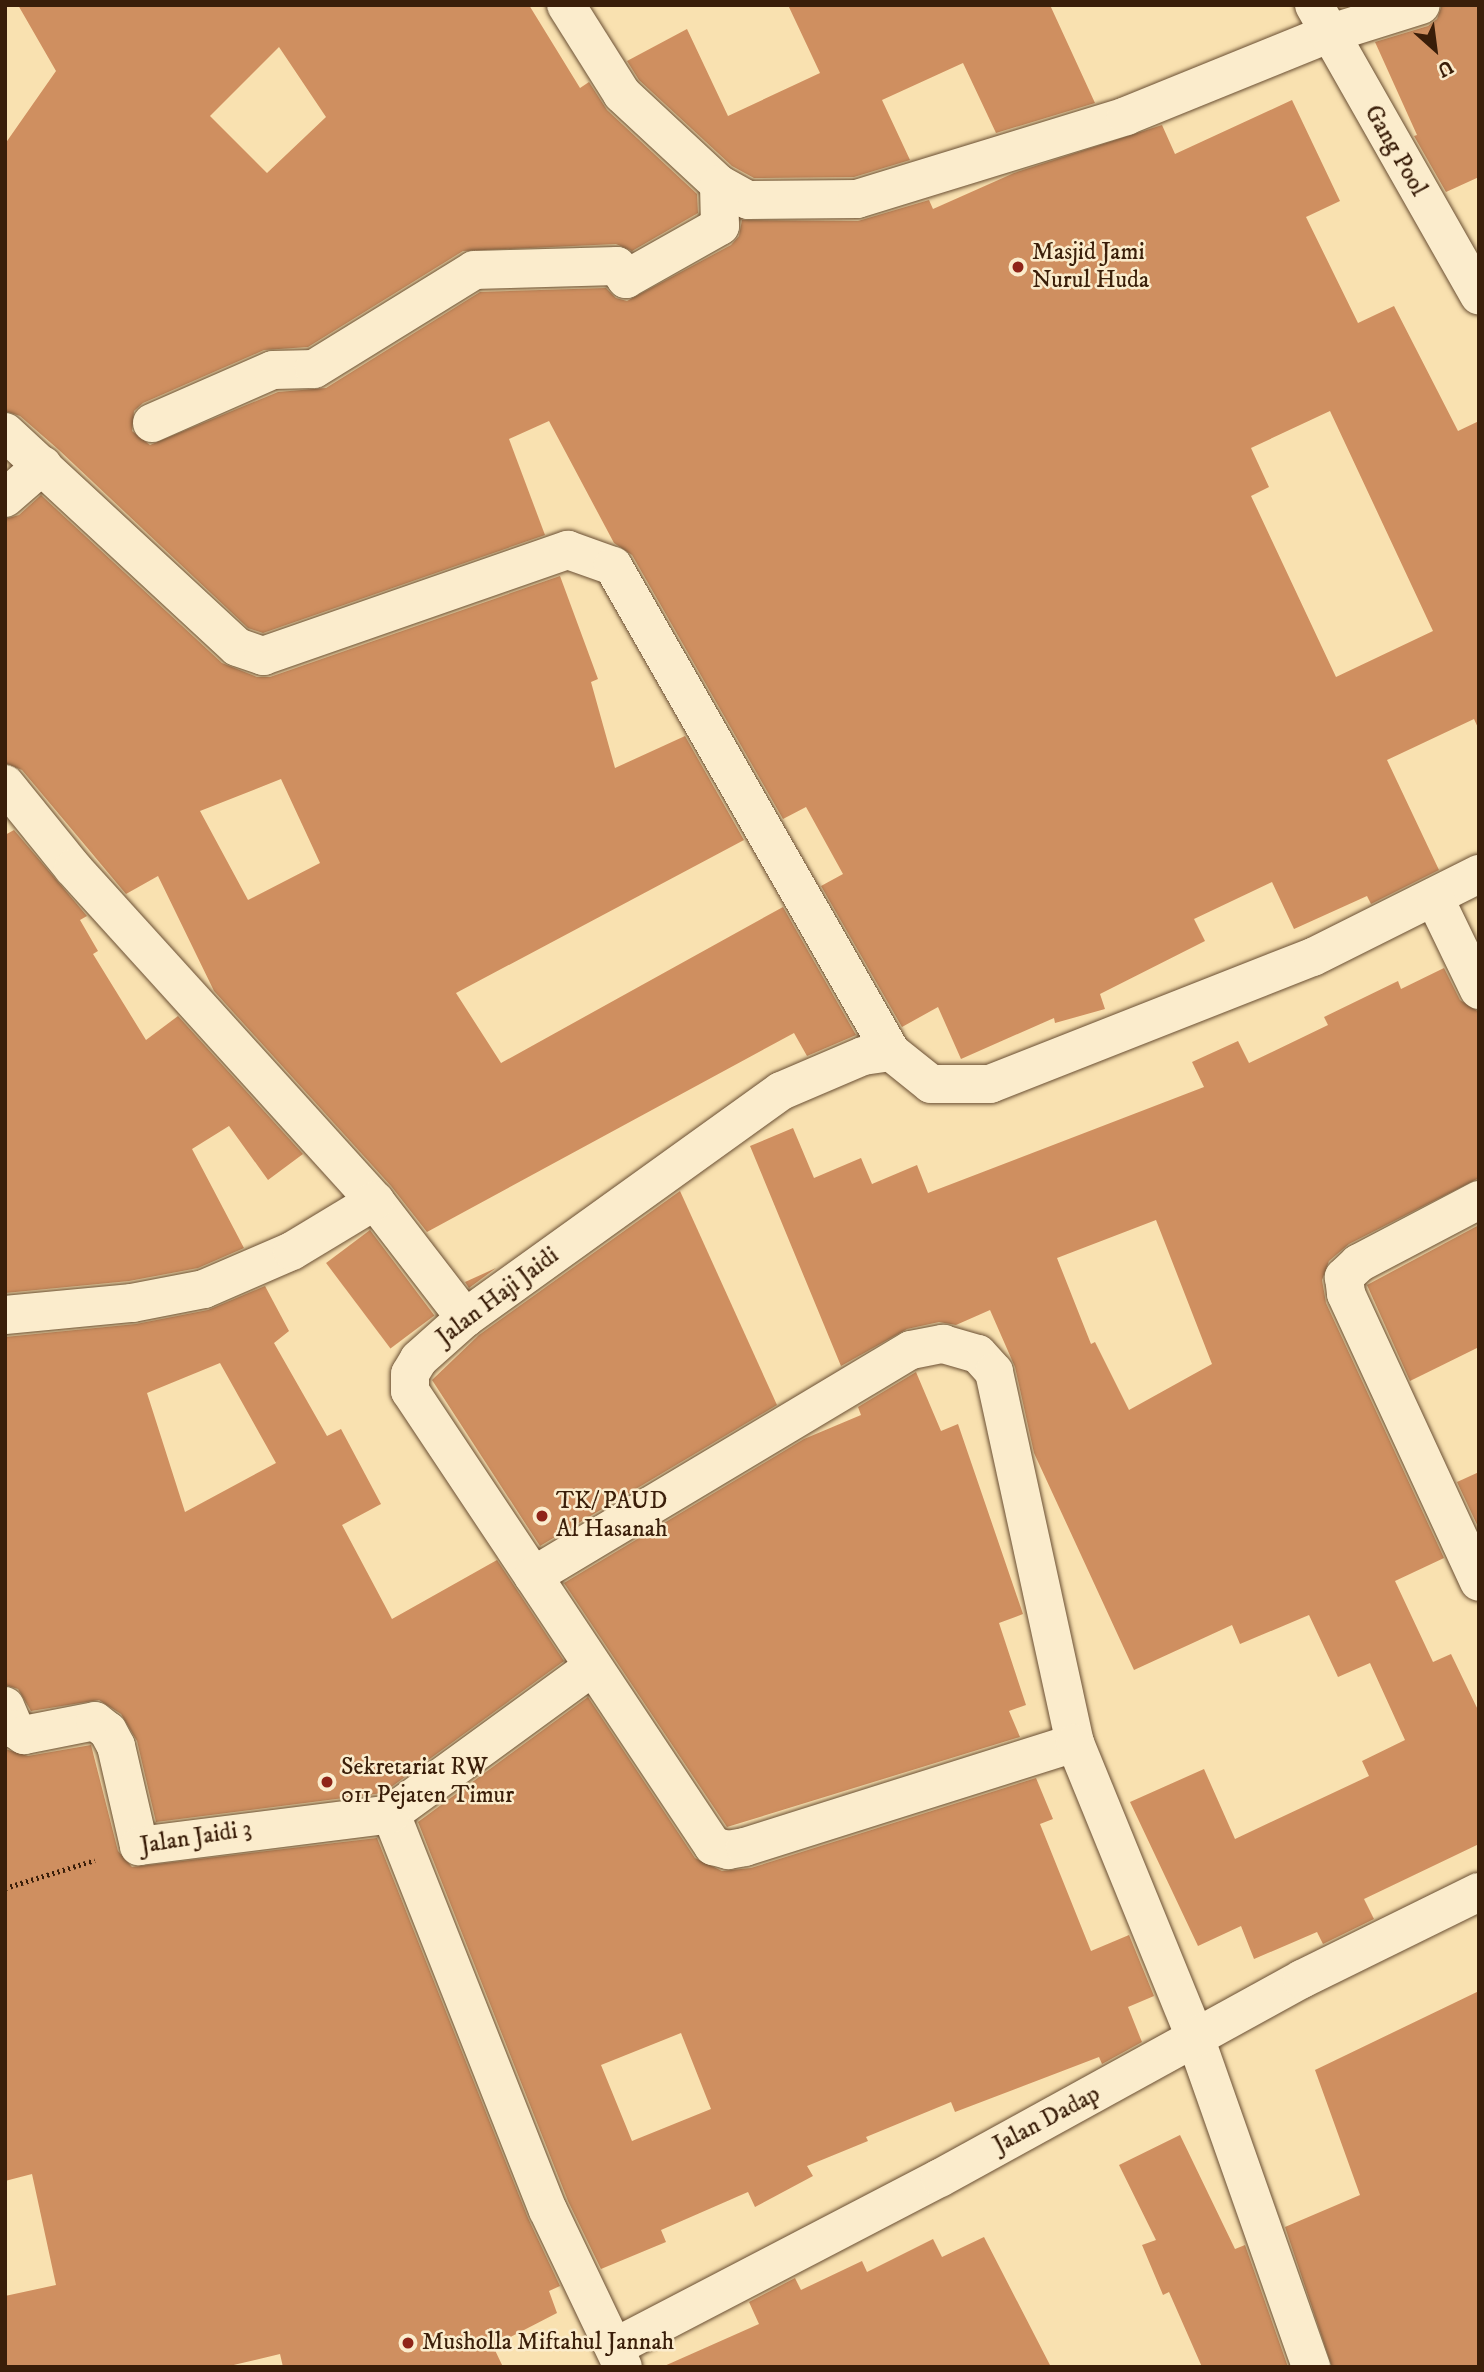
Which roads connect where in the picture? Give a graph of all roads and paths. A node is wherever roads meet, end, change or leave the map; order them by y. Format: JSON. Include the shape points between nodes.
{"nodes":[{"id":1,"x":566,"y":5,"type":"edge"},
{"id":2,"x":1421,"y":5,"type":"edge"},
{"id":3,"x":1321,"y":20,"type":"edge"},
{"id":4,"x":719,"y":184,"type":"junction"},
{"id":5,"x":1479,"y":295,"type":"edge"},
{"id":6,"x":152,"y":423,"type":"dead end"},
{"id":7,"x":5,"y":432,"type":"edge"},
{"id":8,"x":43,"y":466,"type":"junction"},
{"id":9,"x":5,"y":498,"type":"edge"},
{"id":10,"x":5,"y":784,"type":"edge"},
{"id":11,"x":1479,"y":874,"type":"edge"},
{"id":12,"x":1435,"y":899,"type":"junction"},
{"id":13,"x":1479,"y":990,"type":"edge"},
{"id":14,"x":891,"y":1052,"type":"junction"},
{"id":15,"x":375,"y":1200,"type":"junction"},
{"id":16,"x":1479,"y":1200,"type":"edge"},
{"id":17,"x":5,"y":1315,"type":"edge"},
{"id":18,"x":465,"y":1318,"type":"junction"},
{"id":19,"x":533,"y":1576,"type":"junction"},
{"id":20,"x":1479,"y":1581,"type":"edge"},
{"id":21,"x":591,"y":1668,"type":"junction"},
{"id":22,"x":5,"y":1706,"type":"edge"},
{"id":23,"x":1075,"y":1743,"type":"junction"},
{"id":24,"x":391,"y":1814,"type":"junction"},
{"id":25,"x":139,"y":1846,"type":"junction"},
{"id":26,"x":5,"y":1888,"type":"edge"},
{"id":27,"x":1479,"y":1892,"type":"edge"},
{"id":28,"x":1196,"y":2040,"type":"junction"},
{"id":29,"x":619,"y":2357,"type":"edge"},
{"id":30,"x":1311,"y":2367,"type":"edge"}],
"edges":[{"from":1,"to":4,"type":"street","via":[[622,94]]},
{"from":2,"to":3,"type":"street"},
{"from":3,"to":4,"type":"street","via":[[1126,116],[857,199],[748,200]]},
{"from":3,"to":5,"type":"street","name":"Gang Pool"},
{"from":4,"to":6,"type":"street","via":[[720,226],[626,279],[617,267],[474,270],[314,369],[273,370]]},
{"from":7,"to":8,"type":"street"},
{"from":8,"to":9,"type":"street"},
{"from":8,"to":14,"type":"street","via":[[237,647],[263,656],[568,550],[613,566]]},
{"from":10,"to":15,"type":"street","via":[[73,868]]},
{"from":11,"to":12,"type":"street"},
{"from":12,"to":13,"type":"street"},
{"from":12,"to":14,"type":"street","via":[[1313,957],[990,1084],[931,1084]]},
{"from":14,"to":18,"type":"street","name":"Jalan Haji Jaidi","via":[[863,1056],[780,1091]]},
{"from":15,"to":17,"type":"street","via":[[292,1251],[204,1289],[132,1303]]},
{"from":15,"to":18,"type":"street"},
{"from":16,"to":20,"type":"street","via":[[1359,1263],[1344,1276],[1346,1294]]},
{"from":18,"to":19,"type":"street","name":"Jalan Haji Jaidi","via":[[419,1359],[410,1374],[410,1391]]},
{"from":19,"to":21,"type":"street","name":"Jalan Haji Jaidi"},
{"from":19,"to":23,"type":"street","via":[[911,1350],[943,1344],[978,1354],[994,1372]]},
{"from":21,"to":23,"type":"street","name":"Jalan Haji Jaidi","via":[[713,1846],[728,1850],[926,1793]]},
{"from":21,"to":24,"type":"street"},
{"from":22,"to":25,"type":"street","via":[[9,1720],[24,1734],[95,1721],[108,1731],[116,1746]]},
{"from":23,"to":28,"type":"street"},
{"from":24,"to":25,"type":"street","name":"Jalan Jaidi 3"},
{"from":24,"to":29,"type":"street","via":[[548,2210]]},
{"from":25,"to":26,"type":"path","name":"Jalan Jaidi 3"},
{"from":27,"to":28,"type":"street","name":"Jalan Dadap","via":[[1302,1979]]},
{"from":28,"to":29,"type":"street","name":"Jalan Dadap"},
{"from":28,"to":30,"type":"street"}]}
